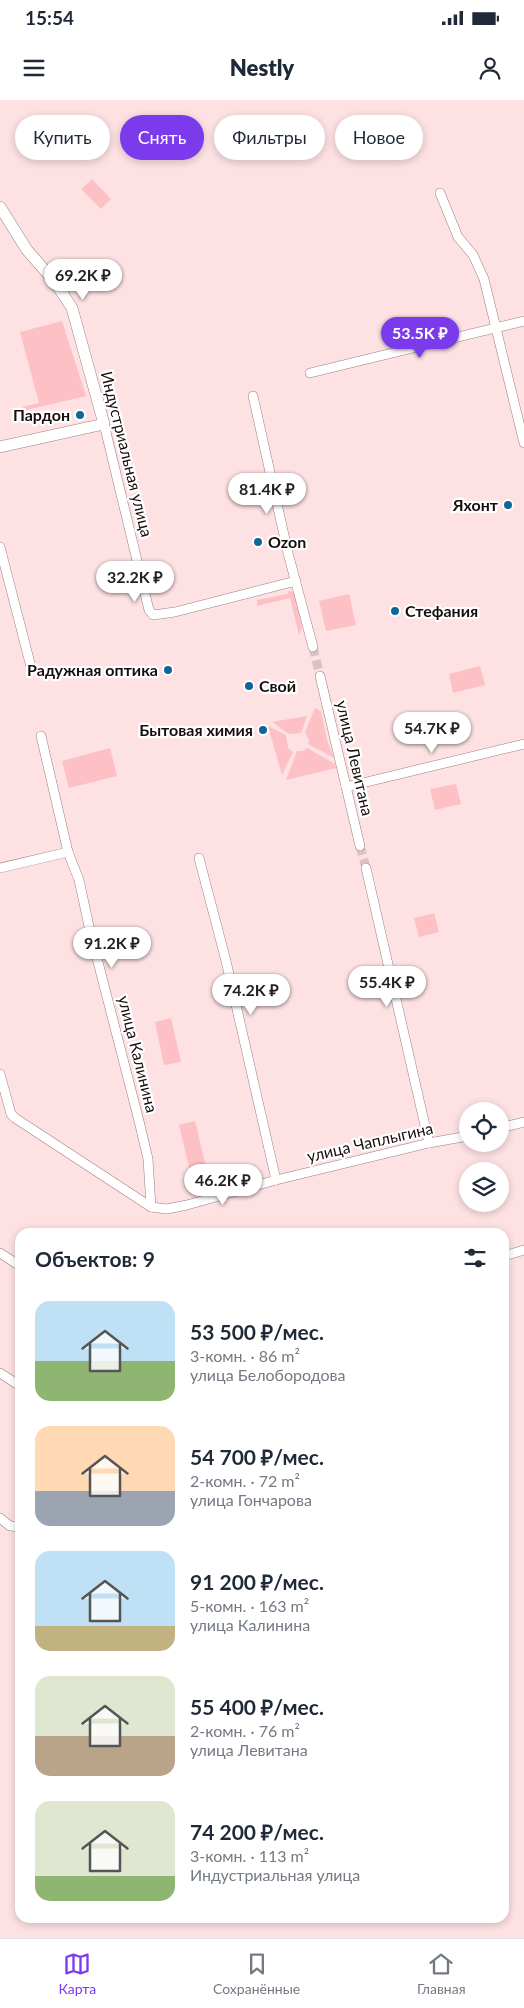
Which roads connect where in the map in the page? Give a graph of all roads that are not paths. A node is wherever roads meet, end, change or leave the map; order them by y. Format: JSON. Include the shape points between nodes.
{"nodes":[{"id":1,"x":440,"y":193,"type":"dead end"},
{"id":2,"x":0,"y":207,"type":"edge"},
{"id":3,"x":524,"y":321,"type":"edge"},
{"id":4,"x":496,"y":327,"type":"junction"},
{"id":5,"x":310,"y":374,"type":"dead end"},
{"id":6,"x":253,"y":396,"type":"dead end"},
{"id":7,"x":104,"y":424,"type":"junction"},
{"id":8,"x":524,"y":443,"type":"edge"},
{"id":9,"x":0,"y":447,"type":"edge"},
{"id":10,"x":0,"y":547,"type":"edge"},
{"id":11,"x":296,"y":581,"type":"junction"},
{"id":12,"x":313,"y":647,"type":"tunnel mouth"},
{"id":13,"x":31,"y":667,"type":"dead end"},
{"id":14,"x":320,"y":676,"type":"tunnel mouth"},
{"id":15,"x":41,"y":736,"type":"dead end"},
{"id":16,"x":524,"y":744,"type":"edge"},
{"id":17,"x":346,"y":786,"type":"junction"},
{"id":18,"x":360,"y":846,"type":"tunnel mouth"},
{"id":19,"x":68,"y":852,"type":"junction"},
{"id":20,"x":199,"y":858,"type":"dead end"},
{"id":21,"x":0,"y":868,"type":"edge"},
{"id":22,"x":366,"y":868,"type":"tunnel mouth"},
{"id":23,"x":0,"y":1074,"type":"edge"},
{"id":24,"x":524,"y":1122,"type":"edge"},
{"id":25,"x":509,"y":1126,"type":"edge"},
{"id":26,"x":459,"y":1138,"type":"edge"},
{"id":27,"x":429,"y":1143,"type":"junction"},
{"id":28,"x":276,"y":1180,"type":"junction"},
{"id":29,"x":151,"y":1207,"type":"junction"},
{"id":30,"x":524,"y":1250,"type":"edge"},
{"id":31,"x":0,"y":1253,"type":"edge"},
{"id":32,"x":509,"y":1254,"type":"edge"},
{"id":33,"x":15,"y":1263,"type":"edge"},
{"id":34,"x":0,"y":1373,"type":"edge"},
{"id":35,"x":15,"y":1383,"type":"edge"},
{"id":36,"x":0,"y":1518,"type":"edge"},
{"id":37,"x":15,"y":1526,"type":"edge"}],
"edges":[{"from":1,"to":4,"type":"street","via":[[458,236],[484,279]]},
{"from":2,"to":7,"type":"street","name":"Индустриальная улица","via":[[27,250],[55,282],[72,308]]},
{"from":3,"to":4,"type":"street"},
{"from":4,"to":5,"type":"street"},
{"from":4,"to":8,"type":"street"},
{"from":6,"to":11,"type":"street"},
{"from":7,"to":9,"type":"street"},
{"from":7,"to":11,"type":"street","name":"Индустриальная улица","via":[[149,610],[153,615]]},
{"from":10,"to":13,"type":"street"},
{"from":11,"to":12,"type":"street"},
{"from":14,"to":17,"type":"street","name":"улица Левитана"},
{"from":15,"to":19,"type":"street","name":"улица Калинина"},
{"from":16,"to":17,"type":"street"},
{"from":17,"to":18,"type":"street","name":"улица Левитана"},
{"from":19,"to":21,"type":"street"},
{"from":19,"to":29,"type":"street","name":"улица Калинина","via":[[79,880],[140,1121],[148,1159]]},
{"from":20,"to":28,"type":"street"},
{"from":22,"to":27,"type":"street"},
{"from":23,"to":29,"type":"street","via":[[15,1118]]},
{"from":24,"to":25,"type":"street"},
{"from":26,"to":27,"type":"street","name":"улица Чаплыгина"},
{"from":27,"to":28,"type":"street","name":"улица Чаплыгина"},
{"from":28,"to":29,"type":"street","name":"улица Чаплыгина","via":[[187,1205],[167,1209]]},
{"from":30,"to":32,"type":"street"},
{"from":31,"to":33,"type":"street"},
{"from":34,"to":35,"type":"street"},
{"from":36,"to":37,"type":"street"}]}
